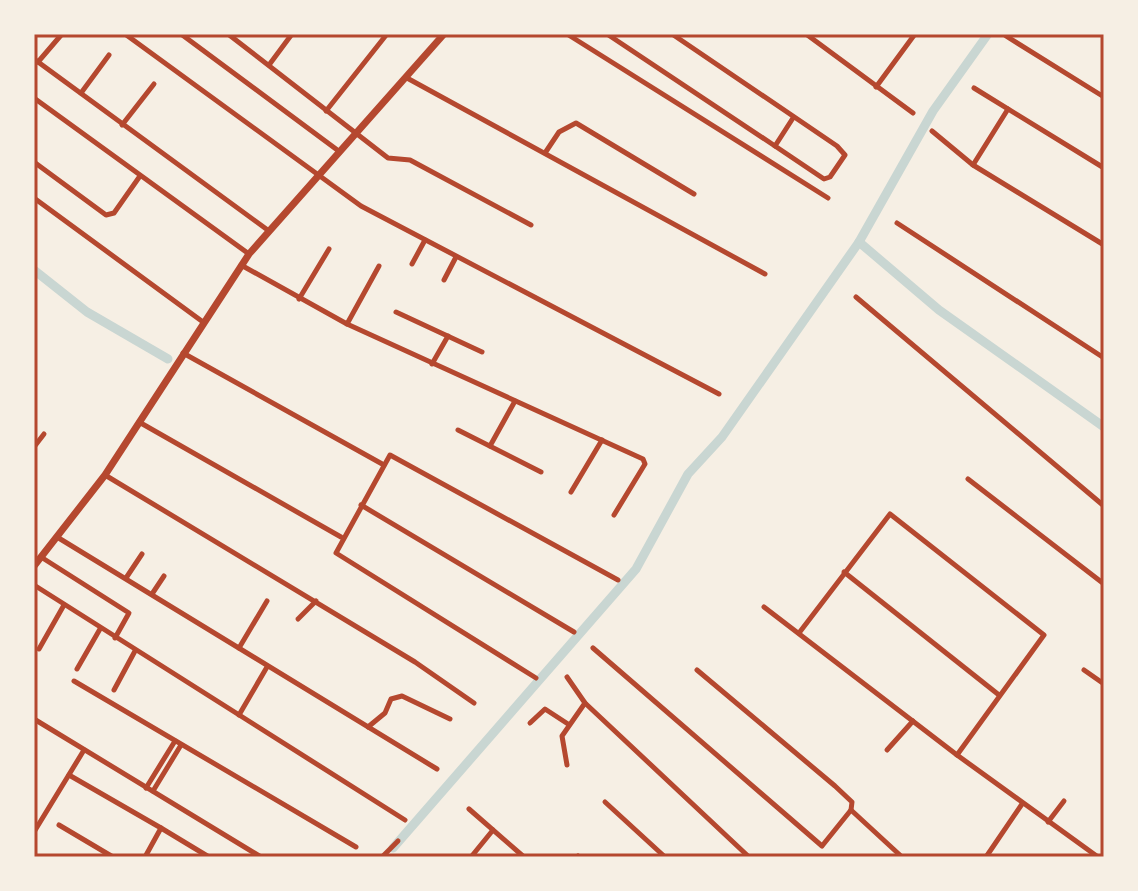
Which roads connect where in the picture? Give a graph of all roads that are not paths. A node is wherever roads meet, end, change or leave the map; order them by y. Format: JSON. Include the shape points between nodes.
{"nodes":[{"id":1,"x":62,"y":34,"type":"edge"},
{"id":2,"x":125,"y":34,"type":"edge"},
{"id":3,"x":181,"y":34,"type":"edge"},
{"id":4,"x":228,"y":34,"type":"edge"},
{"id":5,"x":292,"y":34,"type":"edge"},
{"id":6,"x":387,"y":34,"type":"edge"},
{"id":7,"x":444,"y":34,"type":"edge"},
{"id":8,"x":567,"y":34,"type":"edge"},
{"id":9,"x":607,"y":34,"type":"edge"},
{"id":10,"x":672,"y":34,"type":"edge"},
{"id":11,"x":806,"y":34,"type":"edge"},
{"id":12,"x":915,"y":34,"type":"edge"},
{"id":13,"x":1006,"y":36,"type":"dead end"},
{"id":14,"x":109,"y":55,"type":"dead end"},
{"id":15,"x":36,"y":61,"type":"edge"},
{"id":16,"x":269,"y":65,"type":"junction"},
{"id":17,"x":407,"y":78,"type":"junction"},
{"id":18,"x":154,"y":84,"type":"dead end"},
{"id":19,"x":876,"y":87,"type":"junction"},
{"id":20,"x":974,"y":88,"type":"dead end"},
{"id":21,"x":81,"y":93,"type":"junction"},
{"id":22,"x":1104,"y":97,"type":"edge"},
{"id":23,"x":34,"y":98,"type":"edge"},
{"id":24,"x":1008,"y":109,"type":"junction"},
{"id":25,"x":326,"y":111,"type":"junction"},
{"id":26,"x":913,"y":113,"type":"dead end"},
{"id":27,"x":793,"y":118,"type":"junction"},
{"id":28,"x":122,"y":125,"type":"junction"},
{"id":29,"x":932,"y":131,"type":"dead end"},
{"id":30,"x":356,"y":136,"type":"junction"},
{"id":31,"x":775,"y":146,"type":"junction"},
{"id":32,"x":340,"y":152,"type":"junction"},
{"id":33,"x":545,"y":153,"type":"junction"},
{"id":34,"x":34,"y":162,"type":"edge"},
{"id":35,"x":973,"y":165,"type":"junction"},
{"id":36,"x":1104,"y":168,"type":"edge"},
{"id":37,"x":140,"y":176,"type":"junction"},
{"id":38,"x":317,"y":176,"type":"junction"},
{"id":39,"x":694,"y":194,"type":"dead end"},
{"id":40,"x":34,"y":198,"type":"edge"},
{"id":41,"x":828,"y":198,"type":"dead end"},
{"id":42,"x":897,"y":223,"type":"dead end"},
{"id":43,"x":531,"y":225,"type":"dead end"},
{"id":44,"x":269,"y":231,"type":"junction"},
{"id":45,"x":425,"y":240,"type":"junction"},
{"id":46,"x":1104,"y":245,"type":"edge"},
{"id":47,"x":329,"y":249,"type":"dead end"},
{"id":48,"x":249,"y":254,"type":"junction"},
{"id":49,"x":456,"y":257,"type":"junction"},
{"id":50,"x":412,"y":264,"type":"dead end"},
{"id":51,"x":241,"y":265,"type":"junction"},
{"id":52,"x":379,"y":266,"type":"dead end"},
{"id":53,"x":765,"y":274,"type":"dead end"},
{"id":54,"x":444,"y":280,"type":"dead end"},
{"id":55,"x":856,"y":297,"type":"dead end"},
{"id":56,"x":299,"y":299,"type":"junction"},
{"id":57,"x":396,"y":312,"type":"dead end"},
{"id":58,"x":203,"y":322,"type":"junction"},
{"id":59,"x":347,"y":324,"type":"junction"},
{"id":60,"x":448,"y":336,"type":"junction"},
{"id":61,"x":482,"y":352,"type":"dead end"},
{"id":62,"x":183,"y":353,"type":"junction"},
{"id":63,"x":1104,"y":358,"type":"edge"},
{"id":64,"x":432,"y":364,"type":"junction"},
{"id":65,"x":719,"y":394,"type":"dead end"},
{"id":66,"x":515,"y":401,"type":"junction"},
{"id":67,"x":139,"y":422,"type":"junction"},
{"id":68,"x":458,"y":430,"type":"dead end"},
{"id":69,"x":44,"y":434,"type":"dead end"},
{"id":70,"x":602,"y":440,"type":"junction"},
{"id":71,"x":490,"y":446,"type":"junction"},
{"id":72,"x":34,"y":447,"type":"edge"},
{"id":73,"x":384,"y":465,"type":"junction"},
{"id":74,"x":541,"y":472,"type":"dead end"},
{"id":75,"x":105,"y":475,"type":"junction"},
{"id":76,"x":968,"y":479,"type":"dead end"},
{"id":77,"x":571,"y":492,"type":"dead end"},
{"id":78,"x":361,"y":505,"type":"junction"},
{"id":79,"x":1104,"y":506,"type":"edge"},
{"id":80,"x":614,"y":515,"type":"dead end"},
{"id":81,"x":57,"y":537,"type":"junction"},
{"id":82,"x":341,"y":537,"type":"junction"},
{"id":83,"x":142,"y":554,"type":"dead end"},
{"id":84,"x":41,"y":557,"type":"junction"},
{"id":85,"x":34,"y":566,"type":"edge"},
{"id":86,"x":844,"y":572,"type":"junction"},
{"id":87,"x":164,"y":576,"type":"dead end"},
{"id":88,"x":126,"y":578,"type":"junction"},
{"id":89,"x":618,"y":580,"type":"dead end"},
{"id":90,"x":1104,"y":584,"type":"edge"},
{"id":91,"x":34,"y":585,"type":"edge"},
{"id":92,"x":152,"y":594,"type":"junction"},
{"id":93,"x":267,"y":601,"type":"dead end"},
{"id":94,"x":316,"y":601,"type":"junction"},
{"id":95,"x":64,"y":605,"type":"junction"},
{"id":96,"x":764,"y":607,"type":"dead end"},
{"id":97,"x":298,"y":619,"type":"dead end"},
{"id":98,"x":100,"y":629,"type":"junction"},
{"id":99,"x":574,"y":632,"type":"dead end"},
{"id":100,"x":799,"y":633,"type":"junction"},
{"id":101,"x":115,"y":638,"type":"junction"},
{"id":102,"x":239,"y":648,"type":"junction"},
{"id":103,"x":593,"y":648,"type":"dead end"},
{"id":104,"x":39,"y":649,"type":"dead end"},
{"id":105,"x":135,"y":651,"type":"junction"},
{"id":106,"x":267,"y":667,"type":"junction"},
{"id":107,"x":77,"y":669,"type":"dead end"},
{"id":108,"x":697,"y":670,"type":"dead end"},
{"id":109,"x":1084,"y":670,"type":"dead end"},
{"id":110,"x":567,"y":677,"type":"dead end"},
{"id":111,"x":536,"y":678,"type":"dead end"},
{"id":112,"x":74,"y":681,"type":"dead end"},
{"id":113,"x":1104,"y":684,"type":"edge"},
{"id":114,"x":114,"y":690,"type":"dead end"},
{"id":115,"x":999,"y":695,"type":"junction"},
{"id":116,"x":474,"y":703,"type":"dead end"},
{"id":117,"x":585,"y":703,"type":"junction"},
{"id":118,"x":239,"y":715,"type":"junction"},
{"id":119,"x":34,"y":719,"type":"edge"},
{"id":120,"x":450,"y":719,"type":"dead end"},
{"id":121,"x":913,"y":721,"type":"junction"},
{"id":122,"x":530,"y":723,"type":"dead end"},
{"id":123,"x":568,"y":724,"type":"junction"},
{"id":124,"x":368,"y":727,"type":"junction"},
{"id":125,"x":178,"y":743,"type":"junction"},
{"id":126,"x":84,"y":750,"type":"junction"},
{"id":127,"x":887,"y":750,"type":"dead end"},
{"id":128,"x":957,"y":755,"type":"junction"},
{"id":129,"x":567,"y":765,"type":"dead end"},
{"id":130,"x":437,"y":769,"type":"dead end"},
{"id":131,"x":69,"y":775,"type":"junction"},
{"id":132,"x":149,"y":790,"type":"junction"},
{"id":133,"x":1064,"y":801,"type":"dead end"},
{"id":134,"x":605,"y":802,"type":"dead end"},
{"id":135,"x":1022,"y":804,"type":"junction"},
{"id":136,"x":469,"y":809,"type":"dead end"},
{"id":137,"x":851,"y":810,"type":"junction"},
{"id":138,"x":405,"y":820,"type":"dead end"},
{"id":139,"x":1048,"y":822,"type":"junction"},
{"id":140,"x":59,"y":825,"type":"dead end"},
{"id":141,"x":161,"y":828,"type":"junction"},
{"id":142,"x":493,"y":830,"type":"junction"},
{"id":143,"x":34,"y":832,"type":"edge"},
{"id":144,"x":398,"y":841,"type":"dead end"},
{"id":145,"x":356,"y":847,"type":"dead end"},
{"id":146,"x":113,"y":857,"type":"edge"},
{"id":147,"x":145,"y":857,"type":"edge"},
{"id":148,"x":209,"y":857,"type":"edge"},
{"id":149,"x":261,"y":857,"type":"edge"},
{"id":150,"x":382,"y":857,"type":"edge"},
{"id":151,"x":471,"y":857,"type":"edge"},
{"id":152,"x":524,"y":857,"type":"edge"},
{"id":153,"x":665,"y":857,"type":"edge"},
{"id":154,"x":749,"y":857,"type":"edge"},
{"id":155,"x":902,"y":857,"type":"edge"},
{"id":156,"x":986,"y":857,"type":"edge"},
{"id":157,"x":1098,"y":857,"type":"edge"}],
"edges":[{"from":1,"to":15,"type":"street"},
{"from":2,"to":38,"type":"street"},
{"from":3,"to":32,"type":"street"},
{"from":4,"to":16,"type":"street"},
{"from":5,"to":16,"type":"street"},
{"from":6,"to":25,"type":"street"},
{"from":7,"to":17,"type":"street"},
{"from":8,"to":41,"type":"street"},
{"from":9,"to":31,"type":"street"},
{"from":10,"to":27,"type":"street"},
{"from":11,"to":19,"type":"street"},
{"from":12,"to":19,"type":"street"},
{"from":13,"to":22,"type":"street"},
{"from":14,"to":21,"type":"street"},
{"from":15,"to":21,"type":"street"},
{"from":16,"to":25,"type":"street"},
{"from":17,"to":30,"type":"street"},
{"from":17,"to":33,"type":"street"},
{"from":18,"to":28,"type":"street"},
{"from":19,"to":26,"type":"street"},
{"from":20,"to":24,"type":"street"},
{"from":21,"to":28,"type":"street"},
{"from":23,"to":37,"type":"street"},
{"from":24,"to":35,"type":"street"},
{"from":24,"to":36,"type":"street"},
{"from":25,"to":30,"type":"street"},
{"from":27,"to":31,"type":"street"},
{"from":27,"to":31,"type":"street","via":[[845,155],[826,179]]},
{"from":28,"to":44,"type":"street"},
{"from":29,"to":35,"type":"street"},
{"from":30,"to":32,"type":"street"},
{"from":30,"to":43,"type":"street","via":[[388,158],[410,160]]},
{"from":32,"to":38,"type":"street"},
{"from":33,"to":39,"type":"street","via":[[559,132],[576,123]]},
{"from":33,"to":53,"type":"street"},
{"from":34,"to":37,"type":"street","via":[[106,215],[114,213]]},
{"from":35,"to":46,"type":"street"},
{"from":37,"to":48,"type":"street"},
{"from":38,"to":44,"type":"street"},
{"from":38,"to":45,"type":"street"},
{"from":40,"to":58,"type":"street"},
{"from":42,"to":63,"type":"street"},
{"from":44,"to":48,"type":"street"},
{"from":45,"to":49,"type":"street"},
{"from":45,"to":50,"type":"street"},
{"from":47,"to":56,"type":"street"},
{"from":48,"to":51,"type":"street"},
{"from":49,"to":54,"type":"street"},
{"from":49,"to":65,"type":"street"},
{"from":51,"to":56,"type":"street"},
{"from":51,"to":58,"type":"street"},
{"from":52,"to":59,"type":"street"},
{"from":55,"to":79,"type":"street"},
{"from":56,"to":59,"type":"street"},
{"from":57,"to":60,"type":"street"},
{"from":58,"to":62,"type":"street"},
{"from":59,"to":64,"type":"street"},
{"from":60,"to":61,"type":"street"},
{"from":60,"to":64,"type":"street"},
{"from":62,"to":67,"type":"street"},
{"from":62,"to":73,"type":"street"},
{"from":64,"to":66,"type":"street"},
{"from":66,"to":70,"type":"street"},
{"from":66,"to":71,"type":"street"},
{"from":67,"to":75,"type":"street"},
{"from":67,"to":82,"type":"street"},
{"from":68,"to":71,"type":"street"},
{"from":69,"to":72,"type":"street"},
{"from":70,"to":77,"type":"street"},
{"from":70,"to":80,"type":"street","via":[[645,461]]},
{"from":71,"to":74,"type":"street"},
{"from":73,"to":78,"type":"street"},
{"from":73,"to":89,"type":"street","via":[[390,455]]},
{"from":75,"to":81,"type":"street"},
{"from":75,"to":94,"type":"street"},
{"from":76,"to":90,"type":"street"},
{"from":78,"to":82,"type":"street"},
{"from":78,"to":99,"type":"street"},
{"from":81,"to":84,"type":"street"},
{"from":81,"to":88,"type":"street"},
{"from":82,"to":111,"type":"street","via":[[335,551],[340,557]]},
{"from":83,"to":88,"type":"street"},
{"from":84,"to":85,"type":"street"},
{"from":84,"to":101,"type":"street","via":[[129,613]]},
{"from":86,"to":100,"type":"street"},
{"from":86,"to":115,"type":"street"},
{"from":86,"to":115,"type":"street","via":[[890,514],[1044,635]]},
{"from":87,"to":92,"type":"street"},
{"from":88,"to":92,"type":"street"},
{"from":91,"to":95,"type":"street"},
{"from":92,"to":102,"type":"street"},
{"from":93,"to":102,"type":"street"},
{"from":94,"to":97,"type":"street"},
{"from":94,"to":116,"type":"street"},
{"from":95,"to":98,"type":"street"},
{"from":95,"to":104,"type":"street"},
{"from":96,"to":100,"type":"street"},
{"from":98,"to":101,"type":"street"},
{"from":98,"to":107,"type":"street"},
{"from":100,"to":121,"type":"street"},
{"from":101,"to":105,"type":"street"},
{"from":102,"to":106,"type":"street"},
{"from":103,"to":137,"type":"street","via":[[822,846]]},
{"from":105,"to":114,"type":"street"},
{"from":105,"to":118,"type":"street"},
{"from":106,"to":118,"type":"street"},
{"from":106,"to":124,"type":"street"},
{"from":108,"to":137,"type":"street","via":[[835,786],[852,802]]},
{"from":109,"to":113,"type":"street"},
{"from":110,"to":117,"type":"street"},
{"from":112,"to":125,"type":"street"},
{"from":115,"to":128,"type":"street"},
{"from":117,"to":123,"type":"street"},
{"from":117,"to":154,"type":"street"},
{"from":118,"to":138,"type":"street"},
{"from":119,"to":126,"type":"street"},
{"from":120,"to":124,"type":"street","via":[[402,696],[391,699],[385,713]]},
{"from":121,"to":127,"type":"street"},
{"from":121,"to":128,"type":"street"},
{"from":122,"to":123,"type":"street","via":[[545,709]]},
{"from":123,"to":129,"type":"street","via":[[561,747]]},
{"from":124,"to":130,"type":"street"},
{"from":125,"to":132,"type":"street"},
{"from":125,"to":145,"type":"street"},
{"from":126,"to":131,"type":"street"},
{"from":126,"to":132,"type":"street"},
{"from":128,"to":135,"type":"street"},
{"from":131,"to":141,"type":"street"},
{"from":131,"to":143,"type":"street"},
{"from":132,"to":149,"type":"street"},
{"from":133,"to":139,"type":"street"},
{"from":134,"to":153,"type":"street"},
{"from":135,"to":139,"type":"street"},
{"from":135,"to":156,"type":"street"},
{"from":136,"to":142,"type":"street"},
{"from":137,"to":155,"type":"street"},
{"from":139,"to":157,"type":"street"},
{"from":140,"to":146,"type":"street"},
{"from":141,"to":147,"type":"street"},
{"from":141,"to":148,"type":"street"},
{"from":142,"to":151,"type":"street"},
{"from":142,"to":152,"type":"street"},
{"from":144,"to":150,"type":"street"}]}
